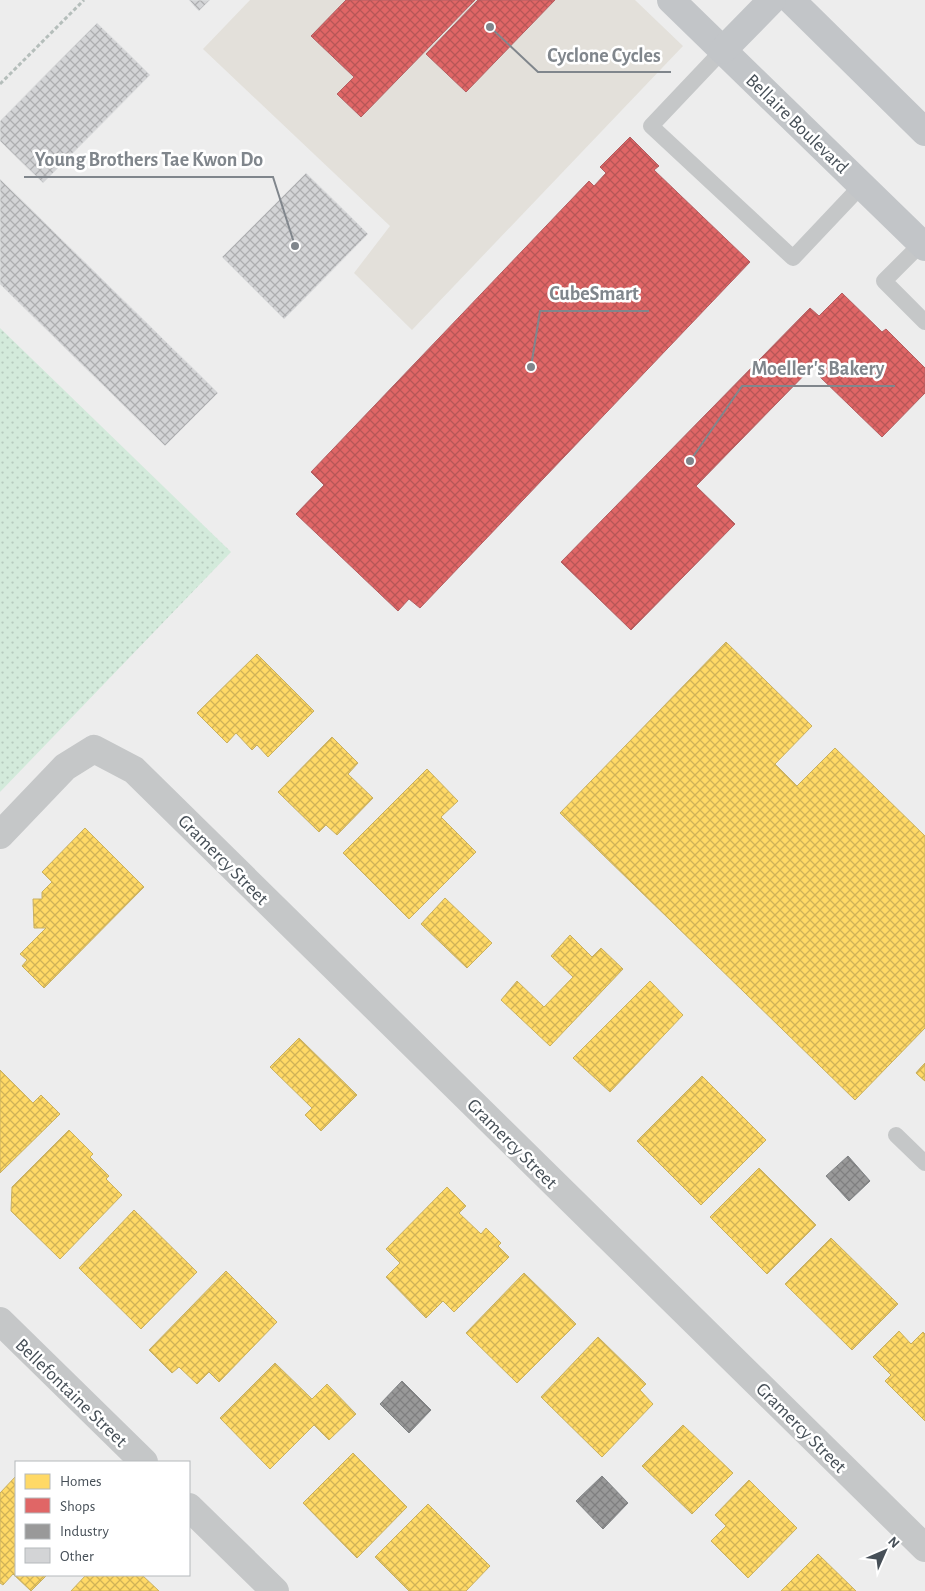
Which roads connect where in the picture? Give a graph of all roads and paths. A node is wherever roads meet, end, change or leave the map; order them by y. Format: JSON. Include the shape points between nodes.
{"nodes":[{"id":1,"x":84,"y":0,"type":"edge"},
{"id":2,"x":672,"y":0,"type":"edge"},
{"id":3,"x":772,"y":0,"type":"edge"},
{"id":4,"x":791,"y":0,"type":"edge"},
{"id":5,"x":723,"y":50,"type":"junction"},
{"id":6,"x":0,"y":84,"type":"edge"},
{"id":7,"x":925,"y":132,"type":"edge"},
{"id":8,"x":862,"y":185,"type":"junction"},
{"id":9,"x":923,"y":245,"type":"edge"},
{"id":10,"x":925,"y":322,"type":"edge"},
{"id":11,"x":0,"y":835,"type":"edge"},
{"id":12,"x":896,"y":1135,"type":"dead end"},
{"id":13,"x":925,"y":1163,"type":"edge"},
{"id":14,"x":0,"y":1321,"type":"edge"},
{"id":15,"x":143,"y":1461,"type":"edge"},
{"id":16,"x":190,"y":1508,"type":"edge"},
{"id":17,"x":925,"y":1548,"type":"edge"},
{"id":18,"x":275,"y":1591,"type":"edge"}],
"edges":[{"from":1,"to":6,"type":"path"},
{"from":2,"to":5,"type":"main road","name":"Bellaire Boulevard"},
{"from":3,"to":5,"type":"main road"},
{"from":4,"to":7,"type":"main road"},
{"from":5,"to":8,"type":"main road","name":"Bellaire Boulevard"},
{"from":5,"to":8,"type":"lane","via":[[651,126],[793,258]]},
{"from":8,"to":9,"type":"main road","name":"Bellaire Boulevard"},
{"from":9,"to":10,"type":"lane","via":[[884,281]]},
{"from":11,"to":17,"type":"street","name":"Gramercy Street","via":[[65,767],[94,749],[134,770]]},
{"from":12,"to":13,"type":"lane"},
{"from":14,"to":15,"type":"street","name":"Bellefontaine Street"},
{"from":16,"to":18,"type":"street"}]}
